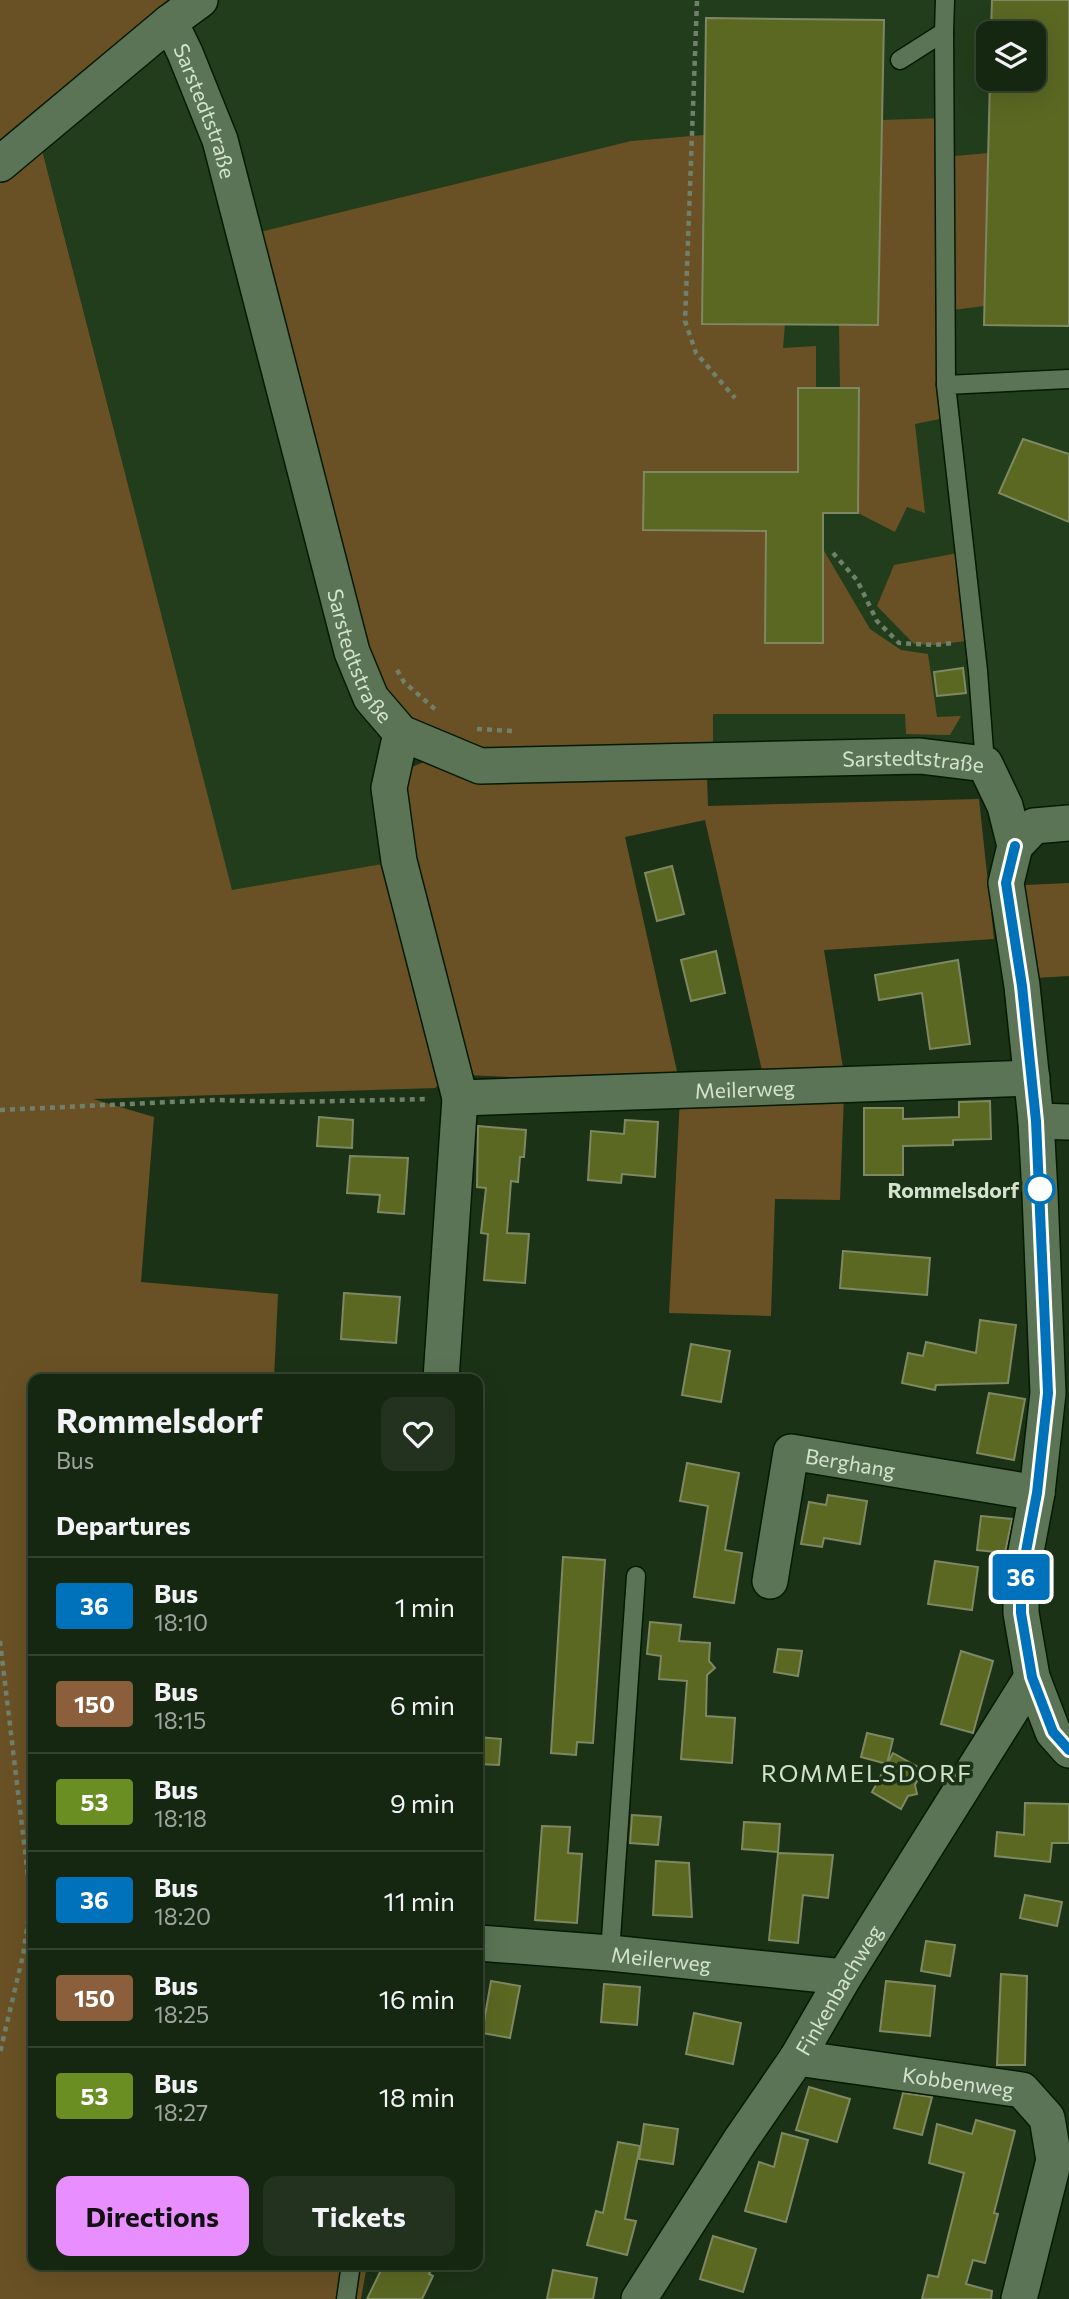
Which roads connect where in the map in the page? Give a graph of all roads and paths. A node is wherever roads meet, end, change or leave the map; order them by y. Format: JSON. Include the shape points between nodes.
{"nodes":[{"id":1,"x":200,"y":0,"type":"edge"},
{"id":2,"x":945,"y":0,"type":"edge"},
{"id":3,"x":697,"y":1,"type":"edge"},
{"id":4,"x":170,"y":22,"type":"junction"},
{"id":5,"x":944,"y":32,"type":"junction"},
{"id":6,"x":900,"y":60,"type":"dead end"},
{"id":7,"x":0,"y":164,"type":"edge"},
{"id":8,"x":1069,"y":379,"type":"edge"},
{"id":9,"x":946,"y":385,"type":"junction"},
{"id":10,"x":735,"y":398,"type":"dead end"},
{"id":11,"x":833,"y":553,"type":"dead end"},
{"id":12,"x":974,"y":640,"type":"junction"},
{"id":13,"x":392,"y":663,"type":"dead end"},
{"id":14,"x":445,"y":715,"type":"dead end"},
{"id":15,"x":475,"y":729,"type":"dead end"},
{"id":16,"x":522,"y":732,"type":"dead end"},
{"id":17,"x":401,"y":733,"type":"junction"},
{"id":18,"x":985,"y":764,"type":"junction"},
{"id":19,"x":1069,"y":823,"type":"edge"},
{"id":20,"x":1015,"y":846,"type":"junction"},
{"id":21,"x":1032,"y":1078,"type":"junction"},
{"id":22,"x":460,"y":1098,"type":"junction"},
{"id":23,"x":0,"y":1110,"type":"edge"},
{"id":24,"x":1053,"y":1121,"type":"edge"},
{"id":25,"x":1057,"y":1321,"type":"edge"},
{"id":26,"x":442,"y":1374,"type":"edge"},
{"id":27,"x":1037,"y":1493,"type":"junction"},
{"id":28,"x":636,"y":1576,"type":"dead end"},
{"id":29,"x":769,"y":1581,"type":"dead end"},
{"id":30,"x":0,"y":1641,"type":"edge"},
{"id":31,"x":1032,"y":1677,"type":"junction"},
{"id":32,"x":1069,"y":1751,"type":"edge"},
{"id":33,"x":28,"y":1869,"type":"edge"},
{"id":34,"x":28,"y":1926,"type":"edge"},
{"id":35,"x":483,"y":1943,"type":"edge"},
{"id":36,"x":610,"y":1953,"type":"junction"},
{"id":37,"x":844,"y":1977,"type":"junction"},
{"id":38,"x":0,"y":2053,"type":"edge"},
{"id":39,"x":797,"y":2058,"type":"junction"},
{"id":40,"x":350,"y":2270,"type":"edge"},
{"id":41,"x":346,"y":2299,"type":"edge"},
{"id":42,"x":639,"y":2299,"type":"edge"},
{"id":43,"x":1019,"y":2299,"type":"edge"}],
"edges":[{"from":1,"to":4,"type":"street"},
{"from":2,"to":5,"type":"lane"},
{"from":3,"to":10,"type":"path","via":[[685,321],[696,353]]},
{"from":4,"to":7,"type":"street"},
{"from":4,"to":17,"type":"street","name":"Sarstedtstraße","via":[[220,140],[352,652],[371,698]]},
{"from":5,"to":6,"type":"lane"},
{"from":5,"to":9,"type":"lane"},
{"from":8,"to":9,"type":"lane"},
{"from":9,"to":12,"type":"lane"},
{"from":11,"to":12,"type":"path","via":[[858,580],[877,621],[899,643]]},
{"from":12,"to":18,"type":"lane"},
{"from":13,"to":14,"type":"path","via":[[404,682]]},
{"from":15,"to":16,"type":"path"},
{"from":17,"to":18,"type":"street","name":"Sarstedtstraße","via":[[480,766],[920,756]]},
{"from":17,"to":22,"type":"street","via":[[389,788],[399,861]]},
{"from":18,"to":20,"type":"street","name":"Sarstedtstraße","via":[[1006,806]]},
{"from":19,"to":20,"type":"street","via":[[1034,826]]},
{"from":20,"to":21,"type":"street","via":[[1006,883]]},
{"from":21,"to":22,"type":"street","name":"Meilerweg"},
{"from":21,"to":24,"type":"street"},
{"from":22,"to":23,"type":"path","via":[[215,1100]]},
{"from":22,"to":26,"type":"street"},
{"from":24,"to":25,"type":"street"},
{"from":25,"to":27,"type":"street"},
{"from":27,"to":29,"type":"street","name":"Berghang","via":[[791,1452]]},
{"from":27,"to":31,"type":"street","via":[[1021,1578],[1021,1613]]},
{"from":28,"to":36,"type":"lane"},
{"from":30,"to":33,"type":"path"},
{"from":31,"to":32,"type":"street","via":[[1053,1732]]},
{"from":31,"to":37,"type":"street","name":"Finkenbachweg"},
{"from":34,"to":38,"type":"path"},
{"from":35,"to":36,"type":"street","name":"Meilerweg"},
{"from":36,"to":37,"type":"street","name":"Meilerweg"},
{"from":37,"to":39,"type":"street","name":"Finkenbachweg"},
{"from":39,"to":42,"type":"street","name":"Finkenbachweg"},
{"from":39,"to":43,"type":"street","name":"Kobbenweg","via":[[1022,2090],[1047,2118],[1054,2160]]},
{"from":40,"to":41,"type":"lane"}]}
